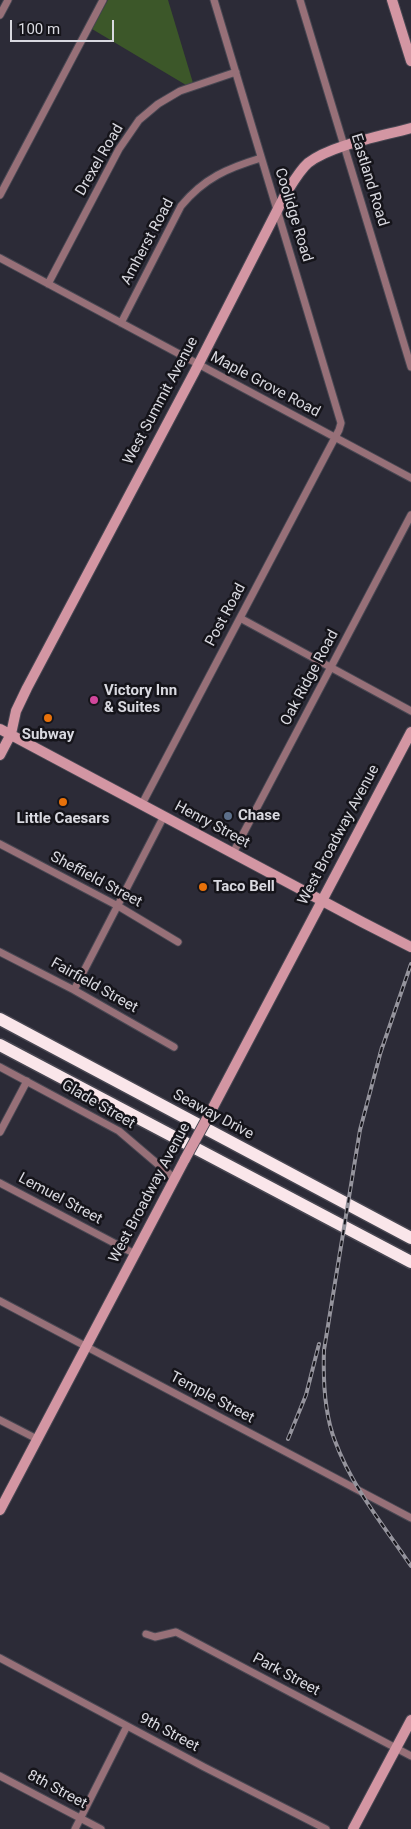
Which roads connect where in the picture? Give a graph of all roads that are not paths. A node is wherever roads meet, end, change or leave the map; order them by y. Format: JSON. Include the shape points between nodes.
{"nodes":[{"id":1,"x":8,"y":0,"type":"edge"},
{"id":2,"x":103,"y":0,"type":"edge"},
{"id":3,"x":214,"y":0,"type":"edge"},
{"id":4,"x":300,"y":0,"type":"edge"},
{"id":5,"x":392,"y":0,"type":"edge"},
{"id":6,"x":0,"y":15,"type":"edge"},
{"id":7,"x":411,"y":61,"type":"edge"},
{"id":8,"x":236,"y":72,"type":"junction"},
{"id":9,"x":411,"y":128,"type":"edge"},
{"id":10,"x":344,"y":146,"type":"junction"},
{"id":11,"x":262,"y":158,"type":"junction"},
{"id":12,"x":0,"y":195,"type":"edge"},
{"id":13,"x":278,"y":210,"type":"junction"},
{"id":14,"x":0,"y":258,"type":"edge"},
{"id":15,"x":48,"y":284,"type":"junction"},
{"id":16,"x":121,"y":323,"type":"junction"},
{"id":17,"x":198,"y":365,"type":"junction"},
{"id":18,"x":411,"y":367,"type":"edge"},
{"id":19,"x":335,"y":438,"type":"junction"},
{"id":20,"x":411,"y":478,"type":"edge"},
{"id":21,"x":411,"y":515,"type":"edge"},
{"id":22,"x":240,"y":618,"type":"junction"},
{"id":23,"x":332,"y":668,"type":"junction"},
{"id":24,"x":411,"y":711,"type":"edge"},
{"id":25,"x":0,"y":729,"type":"edge"},
{"id":26,"x":411,"y":732,"type":"edge"},
{"id":27,"x":11,"y":734,"type":"junction"},
{"id":28,"x":0,"y":755,"type":"edge"},
{"id":29,"x":142,"y":804,"type":"junction"},
{"id":30,"x":164,"y":816,"type":"junction"},
{"id":31,"x":0,"y":844,"type":"edge"},
{"id":32,"x":233,"y":853,"type":"junction"},
{"id":33,"x":321,"y":900,"type":"junction"},
{"id":34,"x":118,"y":906,"type":"junction"},
{"id":35,"x":178,"y":942,"type":"dead end"},
{"id":36,"x":411,"y":946,"type":"edge"},
{"id":37,"x":0,"y":952,"type":"edge"},
{"id":38,"x":74,"y":990,"type":"junction"},
{"id":39,"x":0,"y":1019,"type":"edge"},
{"id":40,"x":23,"y":1032,"type":"junction"},
{"id":41,"x":0,"y":1039,"type":"edge"},
{"id":42,"x":0,"y":1045,"type":"edge"},
{"id":43,"x":174,"y":1047,"type":"dead end"},
{"id":44,"x":0,"y":1067,"type":"edge"},
{"id":45,"x":27,"y":1081,"type":"junction"},
{"id":46,"x":0,"y":1132,"type":"edge"},
{"id":47,"x":174,"y":1178,"type":"junction"},
{"id":48,"x":0,"y":1183,"type":"edge"},
{"id":49,"x":411,"y":1238,"type":"edge"},
{"id":50,"x":134,"y":1254,"type":"junction"},
{"id":51,"x":411,"y":1262,"type":"edge"},
{"id":52,"x":0,"y":1302,"type":"edge"},
{"id":53,"x":86,"y":1347,"type":"junction"},
{"id":54,"x":0,"y":1420,"type":"edge"},
{"id":55,"x":37,"y":1439,"type":"junction"},
{"id":56,"x":0,"y":1510,"type":"edge"},
{"id":57,"x":411,"y":1518,"type":"edge"},
{"id":58,"x":146,"y":1634,"type":"dead end"},
{"id":59,"x":0,"y":1658,"type":"edge"},
{"id":60,"x":411,"y":1720,"type":"edge"},
{"id":61,"x":127,"y":1726,"type":"junction"},
{"id":62,"x":396,"y":1748,"type":"junction"},
{"id":63,"x":411,"y":1756,"type":"edge"},
{"id":64,"x":0,"y":1776,"type":"edge"},
{"id":65,"x":80,"y":1818,"type":"junction"},
{"id":66,"x":74,"y":1829,"type":"edge"},
{"id":67,"x":101,"y":1829,"type":"edge"},
{"id":68,"x":326,"y":1829,"type":"edge"},
{"id":69,"x":353,"y":1829,"type":"edge"}],
"edges":[{"from":1,"to":6,"type":"street"},
{"from":2,"to":12,"type":"street"},
{"from":3,"to":8,"type":"street","name":"Coolidge Road"},
{"from":4,"to":10,"type":"street","name":"Eastland Road"},
{"from":5,"to":7,"type":"street"},
{"from":8,"to":11,"type":"street","name":"Coolidge Road"},
{"from":8,"to":15,"type":"street","name":"Drexel Road","via":[[180,91],[139,120],[119,149]]},
{"from":9,"to":10,"type":"street","name":"West Summit Avenue"},
{"from":10,"to":13,"type":"street","name":"West Summit Avenue","via":[[307,164],[290,186]]},
{"from":10,"to":18,"type":"street","name":"Eastland Road"},
{"from":11,"to":13,"type":"street","name":"Coolidge Road"},
{"from":11,"to":16,"type":"street","name":"Amherst Road","via":[[212,177],[186,200]]},
{"from":13,"to":17,"type":"street","name":"West Summit Avenue"},
{"from":13,"to":19,"type":"street","name":"Coolidge Road","via":[[340,416],[341,427]]},
{"from":14,"to":15,"type":"street","name":"Maple Grove Road"},
{"from":15,"to":16,"type":"street","name":"Maple Grove Road"},
{"from":16,"to":17,"type":"street","name":"Maple Grove Road"},
{"from":17,"to":19,"type":"street","name":"Maple Grove Road"},
{"from":17,"to":27,"type":"street","name":"West Summit Avenue","via":[[27,688],[16,711]]},
{"from":19,"to":20,"type":"street","name":"Maple Grove Road"},
{"from":19,"to":22,"type":"street","name":"Post Road"},
{"from":21,"to":23,"type":"street","name":"Oak Ridge Road"},
{"from":22,"to":23,"type":"street"},
{"from":22,"to":29,"type":"street","name":"Post Road"},
{"from":23,"to":24,"type":"street"},
{"from":23,"to":32,"type":"street","name":"Oak Ridge Road"},
{"from":25,"to":27,"type":"street","name":"Henry Street"},
{"from":26,"to":33,"type":"street","name":"West Broadway Avenue"},
{"from":27,"to":28,"type":"street","name":"West Summit Avenue"},
{"from":27,"to":29,"type":"street","name":"Henry Street"},
{"from":29,"to":30,"type":"street","name":"Henry Street"},
{"from":30,"to":32,"type":"street","name":"Henry Street"},
{"from":30,"to":34,"type":"street"},
{"from":31,"to":34,"type":"street","name":"Sheffield Street"},
{"from":32,"to":33,"type":"street","name":"Henry Street"},
{"from":33,"to":36,"type":"street","name":"Henry Street"},
{"from":33,"to":47,"type":"street","name":"West Broadway Avenue","bridge":true},
{"from":34,"to":35,"type":"street","name":"Sheffield Street"},
{"from":34,"to":38,"type":"street"},
{"from":37,"to":38,"type":"street","name":"Fairfield Street"},
{"from":38,"to":43,"type":"street","name":"Fairfield Street"},
{"from":39,"to":40,"type":"highway","name":"Seaway Drive"},
{"from":40,"to":41,"type":"highway","via":[[22,1042],[16,1046]]},
{"from":40,"to":49,"type":"highway","name":"Seaway Drive"},
{"from":42,"to":51,"type":"highway"},
{"from":44,"to":45,"type":"street","name":"Glade Street"},
{"from":45,"to":46,"type":"street"},
{"from":45,"to":47,"type":"street","name":"Glade Street","via":[[119,1131]]},
{"from":47,"to":50,"type":"street","name":"West Broadway Avenue"},
{"from":48,"to":50,"type":"street","name":"Lemuel Street"},
{"from":50,"to":53,"type":"street","name":"West Broadway Avenue"},
{"from":52,"to":53,"type":"street","name":"Temple Street"},
{"from":53,"to":55,"type":"street","name":"West Broadway Avenue"},
{"from":53,"to":57,"type":"street","name":"Temple Street"},
{"from":54,"to":55,"type":"street"},
{"from":55,"to":56,"type":"street","name":"West Broadway Avenue"},
{"from":58,"to":62,"type":"street","name":"Park Street","via":[[155,1637],[176,1632]]},
{"from":59,"to":61,"type":"street","name":"9th Street"},
{"from":60,"to":62,"type":"street"},
{"from":61,"to":65,"type":"street"},
{"from":61,"to":68,"type":"street","name":"9th Street"},
{"from":62,"to":63,"type":"street","name":"Park Street"},
{"from":62,"to":69,"type":"street"},
{"from":64,"to":65,"type":"street","name":"8th Street"},
{"from":65,"to":66,"type":"street"},
{"from":65,"to":67,"type":"street","name":"8th Street"}]}
